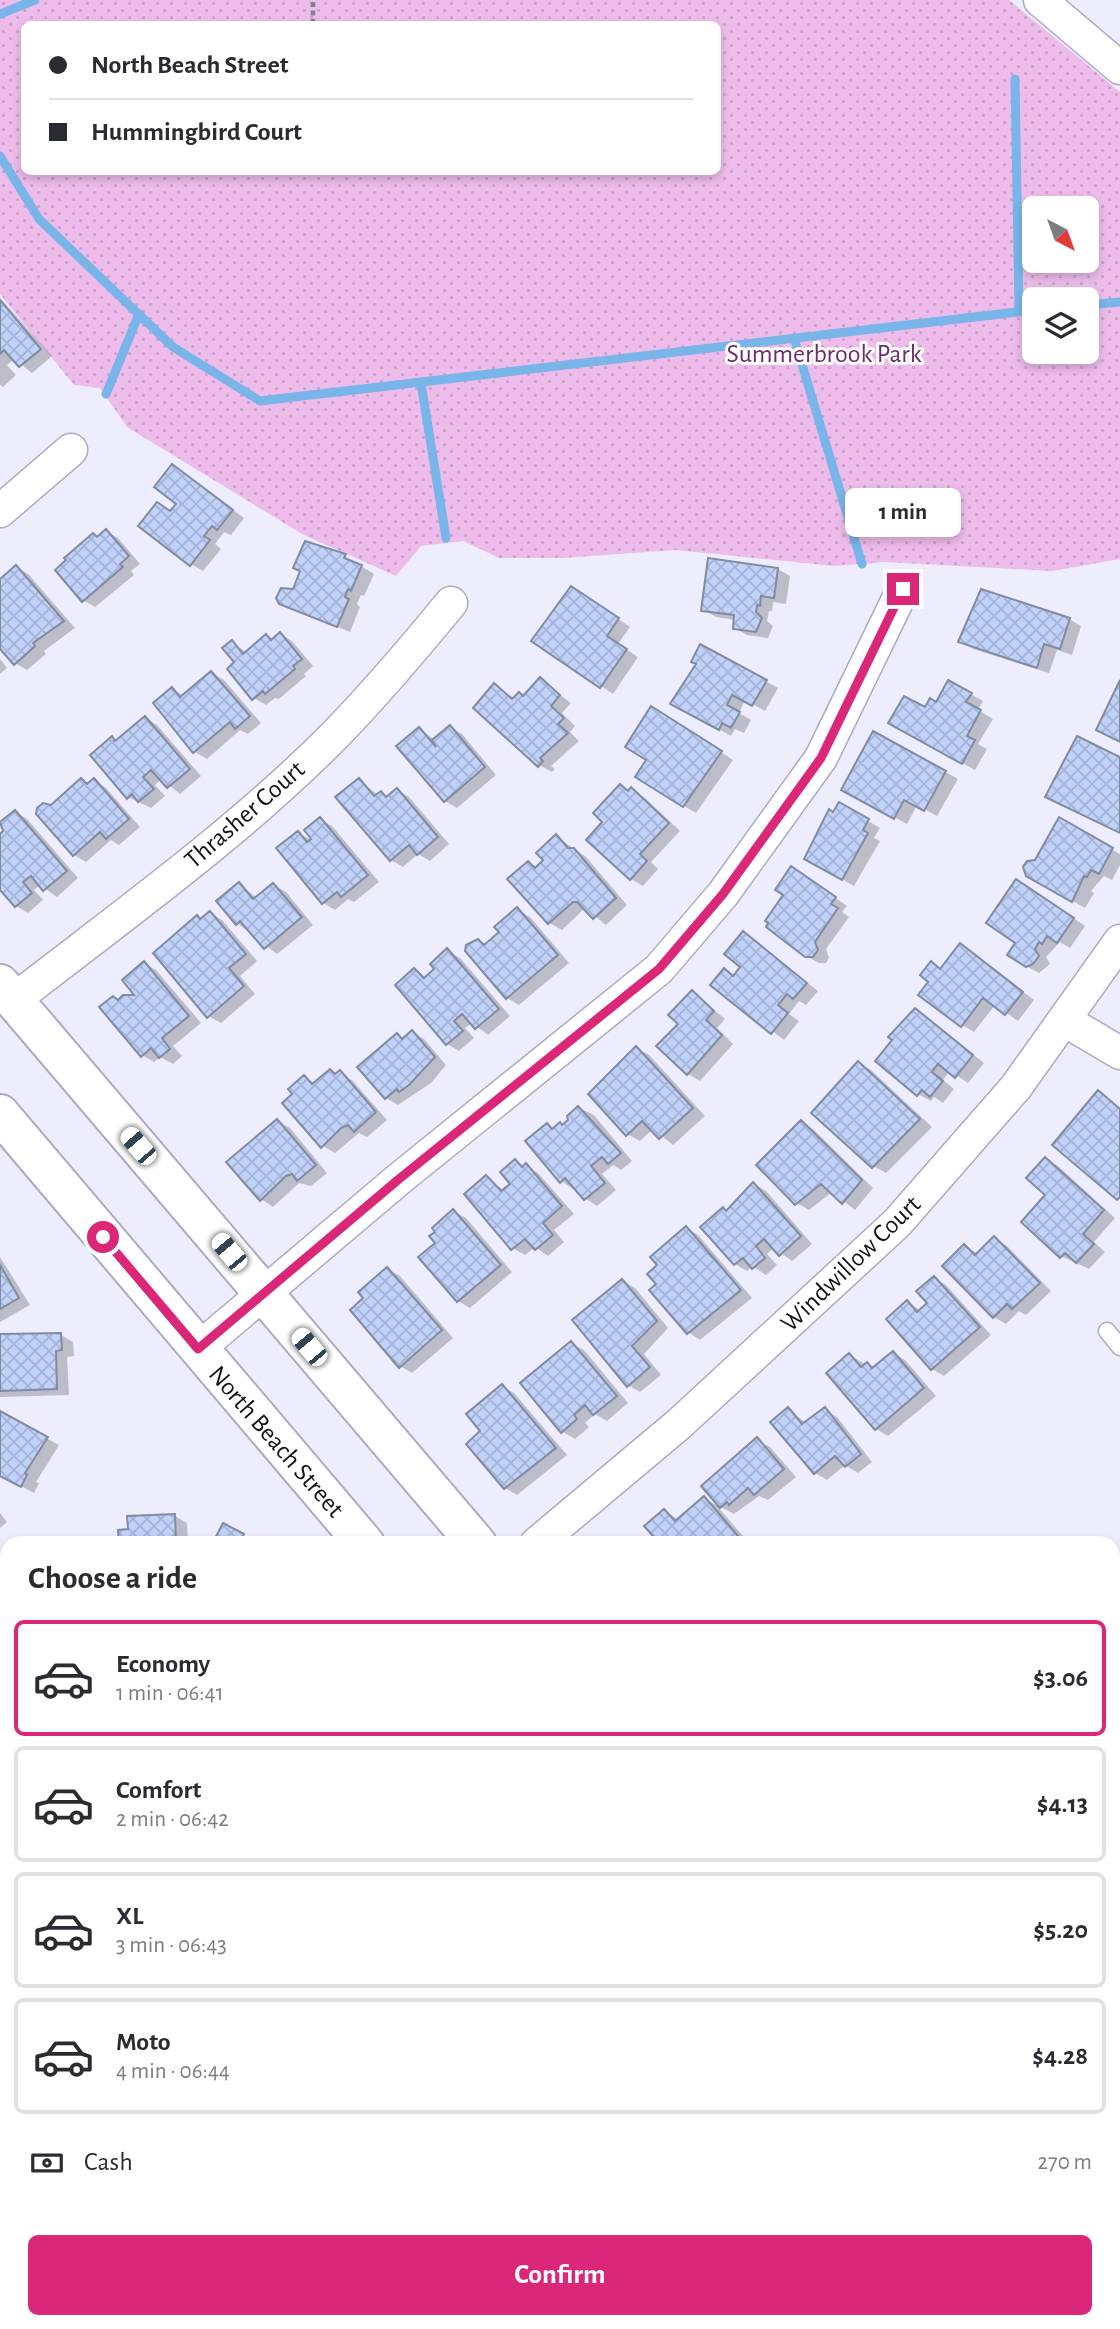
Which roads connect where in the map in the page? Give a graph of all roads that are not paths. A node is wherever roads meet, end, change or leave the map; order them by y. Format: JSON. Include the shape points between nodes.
{"nodes":[{"id":1,"x":1048,"y":3,"type":"edge"},
{"id":2,"x":1120,"y":68,"type":"edge"},
{"id":3,"x":71,"y":450,"type":"dead end"},
{"id":4,"x":0,"y":511,"type":"edge"},
{"id":5,"x":903,"y":589,"type":"dead end"},
{"id":6,"x":452,"y":603,"type":"dead end"},
{"id":7,"x":1120,"y":941,"type":"edge"},
{"id":8,"x":7,"y":992,"type":"edge"},
{"id":9,"x":1066,"y":1021,"type":"junction"},
{"id":10,"x":1120,"y":1053,"type":"edge"},
{"id":11,"x":0,"y":1114,"type":"edge"},
{"id":12,"x":265,"y":1295,"type":"junction"},
{"id":13,"x":1107,"y":1331,"type":"dead end"},
{"id":14,"x":1120,"y":1347,"type":"edge"},
{"id":15,"x":198,"y":1349,"type":"junction"},
{"id":16,"x":358,"y":1536,"type":"edge"},
{"id":17,"x":470,"y":1536,"type":"edge"},
{"id":18,"x":546,"y":1536,"type":"edge"}],
"edges":[{"from":1,"to":2,"type":"street"},
{"from":3,"to":4,"type":"street"},
{"from":5,"to":12,"type":"street","via":[[821,758],[723,894],[659,969],[399,1179]]},
{"from":6,"to":8,"type":"street","name":"Thrasher Court","via":[[323,746],[210,846]]},
{"from":7,"to":9,"type":"street","name":"Windwillow Court"},
{"from":8,"to":12,"type":"main road"},
{"from":9,"to":10,"type":"street"},
{"from":9,"to":18,"type":"street","name":"Windwillow Court","via":[[1016,1087],[897,1223],[679,1424]]},
{"from":11,"to":15,"type":"main road","name":"North Beach Street"},
{"from":12,"to":15,"type":"street"},
{"from":12,"to":17,"type":"main road"},
{"from":13,"to":14,"type":"lane"},
{"from":15,"to":16,"type":"main road","name":"North Beach Street"}]}
